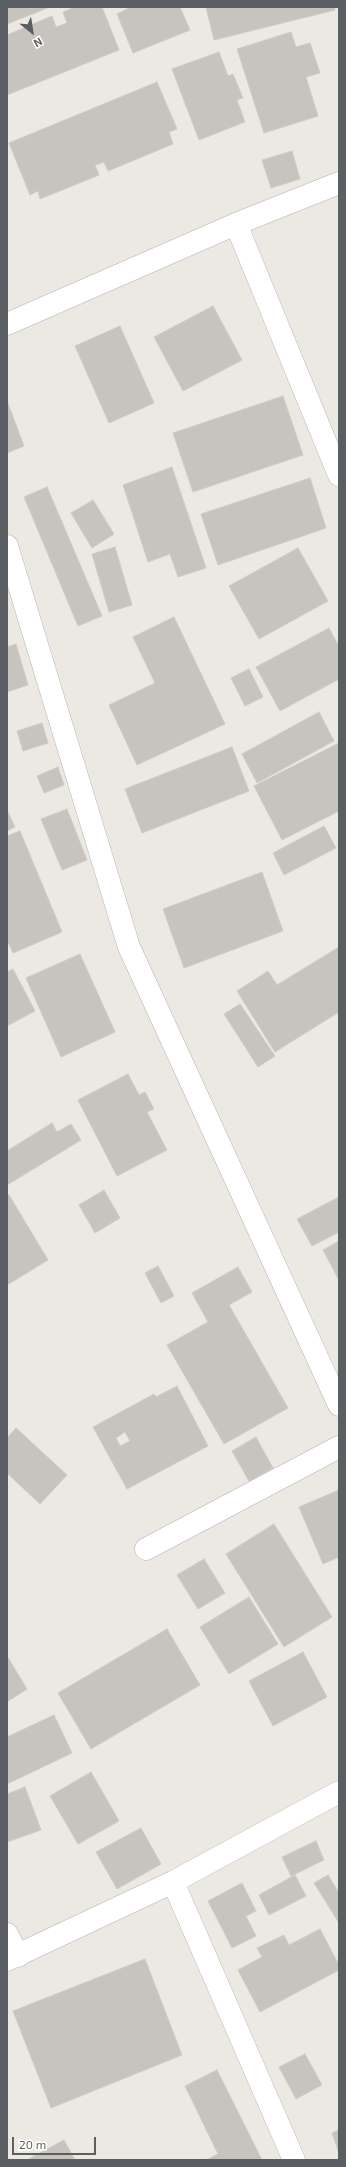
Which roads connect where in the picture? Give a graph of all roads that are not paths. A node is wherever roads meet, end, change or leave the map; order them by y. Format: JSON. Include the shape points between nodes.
{"nodes":[{"id":1,"x":339,"y":183,"type":"edge"},
{"id":2,"x":236,"y":224,"type":"junction"},
{"id":3,"x":7,"y":324,"type":"edge"},
{"id":4,"x":339,"y":475,"type":"edge"},
{"id":5,"x":7,"y":546,"type":"edge"},
{"id":6,"x":339,"y":1405,"type":"edge"},
{"id":7,"x":339,"y":1447,"type":"edge"},
{"id":8,"x":146,"y":1549,"type":"dead end"},
{"id":9,"x":339,"y":1792,"type":"edge"},
{"id":10,"x":173,"y":1882,"type":"junction"},
{"id":11,"x":7,"y":1934,"type":"edge"},
{"id":12,"x":12,"y":1958,"type":"edge"},
{"id":13,"x":294,"y":2160,"type":"edge"}],
"edges":[{"from":1,"to":2,"type":"street"},
{"from":2,"to":3,"type":"street"},
{"from":2,"to":4,"type":"street"},
{"from":5,"to":6,"type":"street","via":[[129,947]]},
{"from":7,"to":8,"type":"street"},
{"from":9,"to":10,"type":"street"},
{"from":10,"to":12,"type":"street"},
{"from":10,"to":13,"type":"street"},
{"from":11,"to":12,"type":"street"}]}
